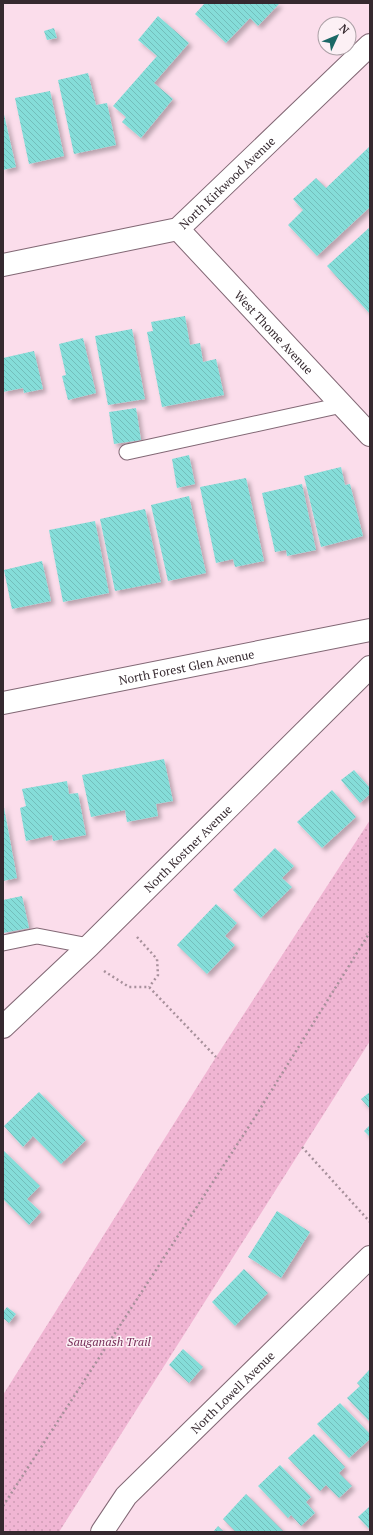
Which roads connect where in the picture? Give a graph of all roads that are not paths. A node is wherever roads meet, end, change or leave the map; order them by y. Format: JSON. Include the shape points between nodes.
{"nodes":[{"id":1,"x":370,"y":45,"type":"edge"},
{"id":2,"x":178,"y":229,"type":"junction"},
{"id":3,"x":3,"y":265,"type":"edge"},
{"id":4,"x":342,"y":405,"type":"junction"},
{"id":5,"x":370,"y":435,"type":"edge"},
{"id":6,"x":127,"y":452,"type":"dead end"},
{"id":7,"x":370,"y":630,"type":"edge"},
{"id":8,"x":370,"y":666,"type":"edge"},
{"id":9,"x":3,"y":703,"type":"edge"},
{"id":10,"x":3,"y":943,"type":"edge"},
{"id":11,"x":89,"y":946,"type":"junction"},
{"id":12,"x":3,"y":1027,"type":"edge"},
{"id":13,"x":370,"y":1257,"type":"edge"},
{"id":14,"x":102,"y":1532,"type":"edge"}],
"edges":[{"from":1,"to":2,"type":"street","name":"North Kirkwood Avenue"},
{"from":2,"to":3,"type":"street","name":"North Kirkwood Avenue"},
{"from":2,"to":4,"type":"street","name":"West Thome Avenue"},
{"from":4,"to":5,"type":"street","name":"West Thome Avenue"},
{"from":4,"to":6,"type":"lane"},
{"from":7,"to":9,"type":"street","name":"North Forest Glen Avenue"},
{"from":8,"to":11,"type":"street","name":"North Kostner Avenue"},
{"from":10,"to":11,"type":"lane","via":[[37,936]]},
{"from":11,"to":12,"type":"street","name":"North Kostner Avenue"},
{"from":13,"to":14,"type":"street","name":"North Lowell Avenue","via":[[126,1496]]}]}
